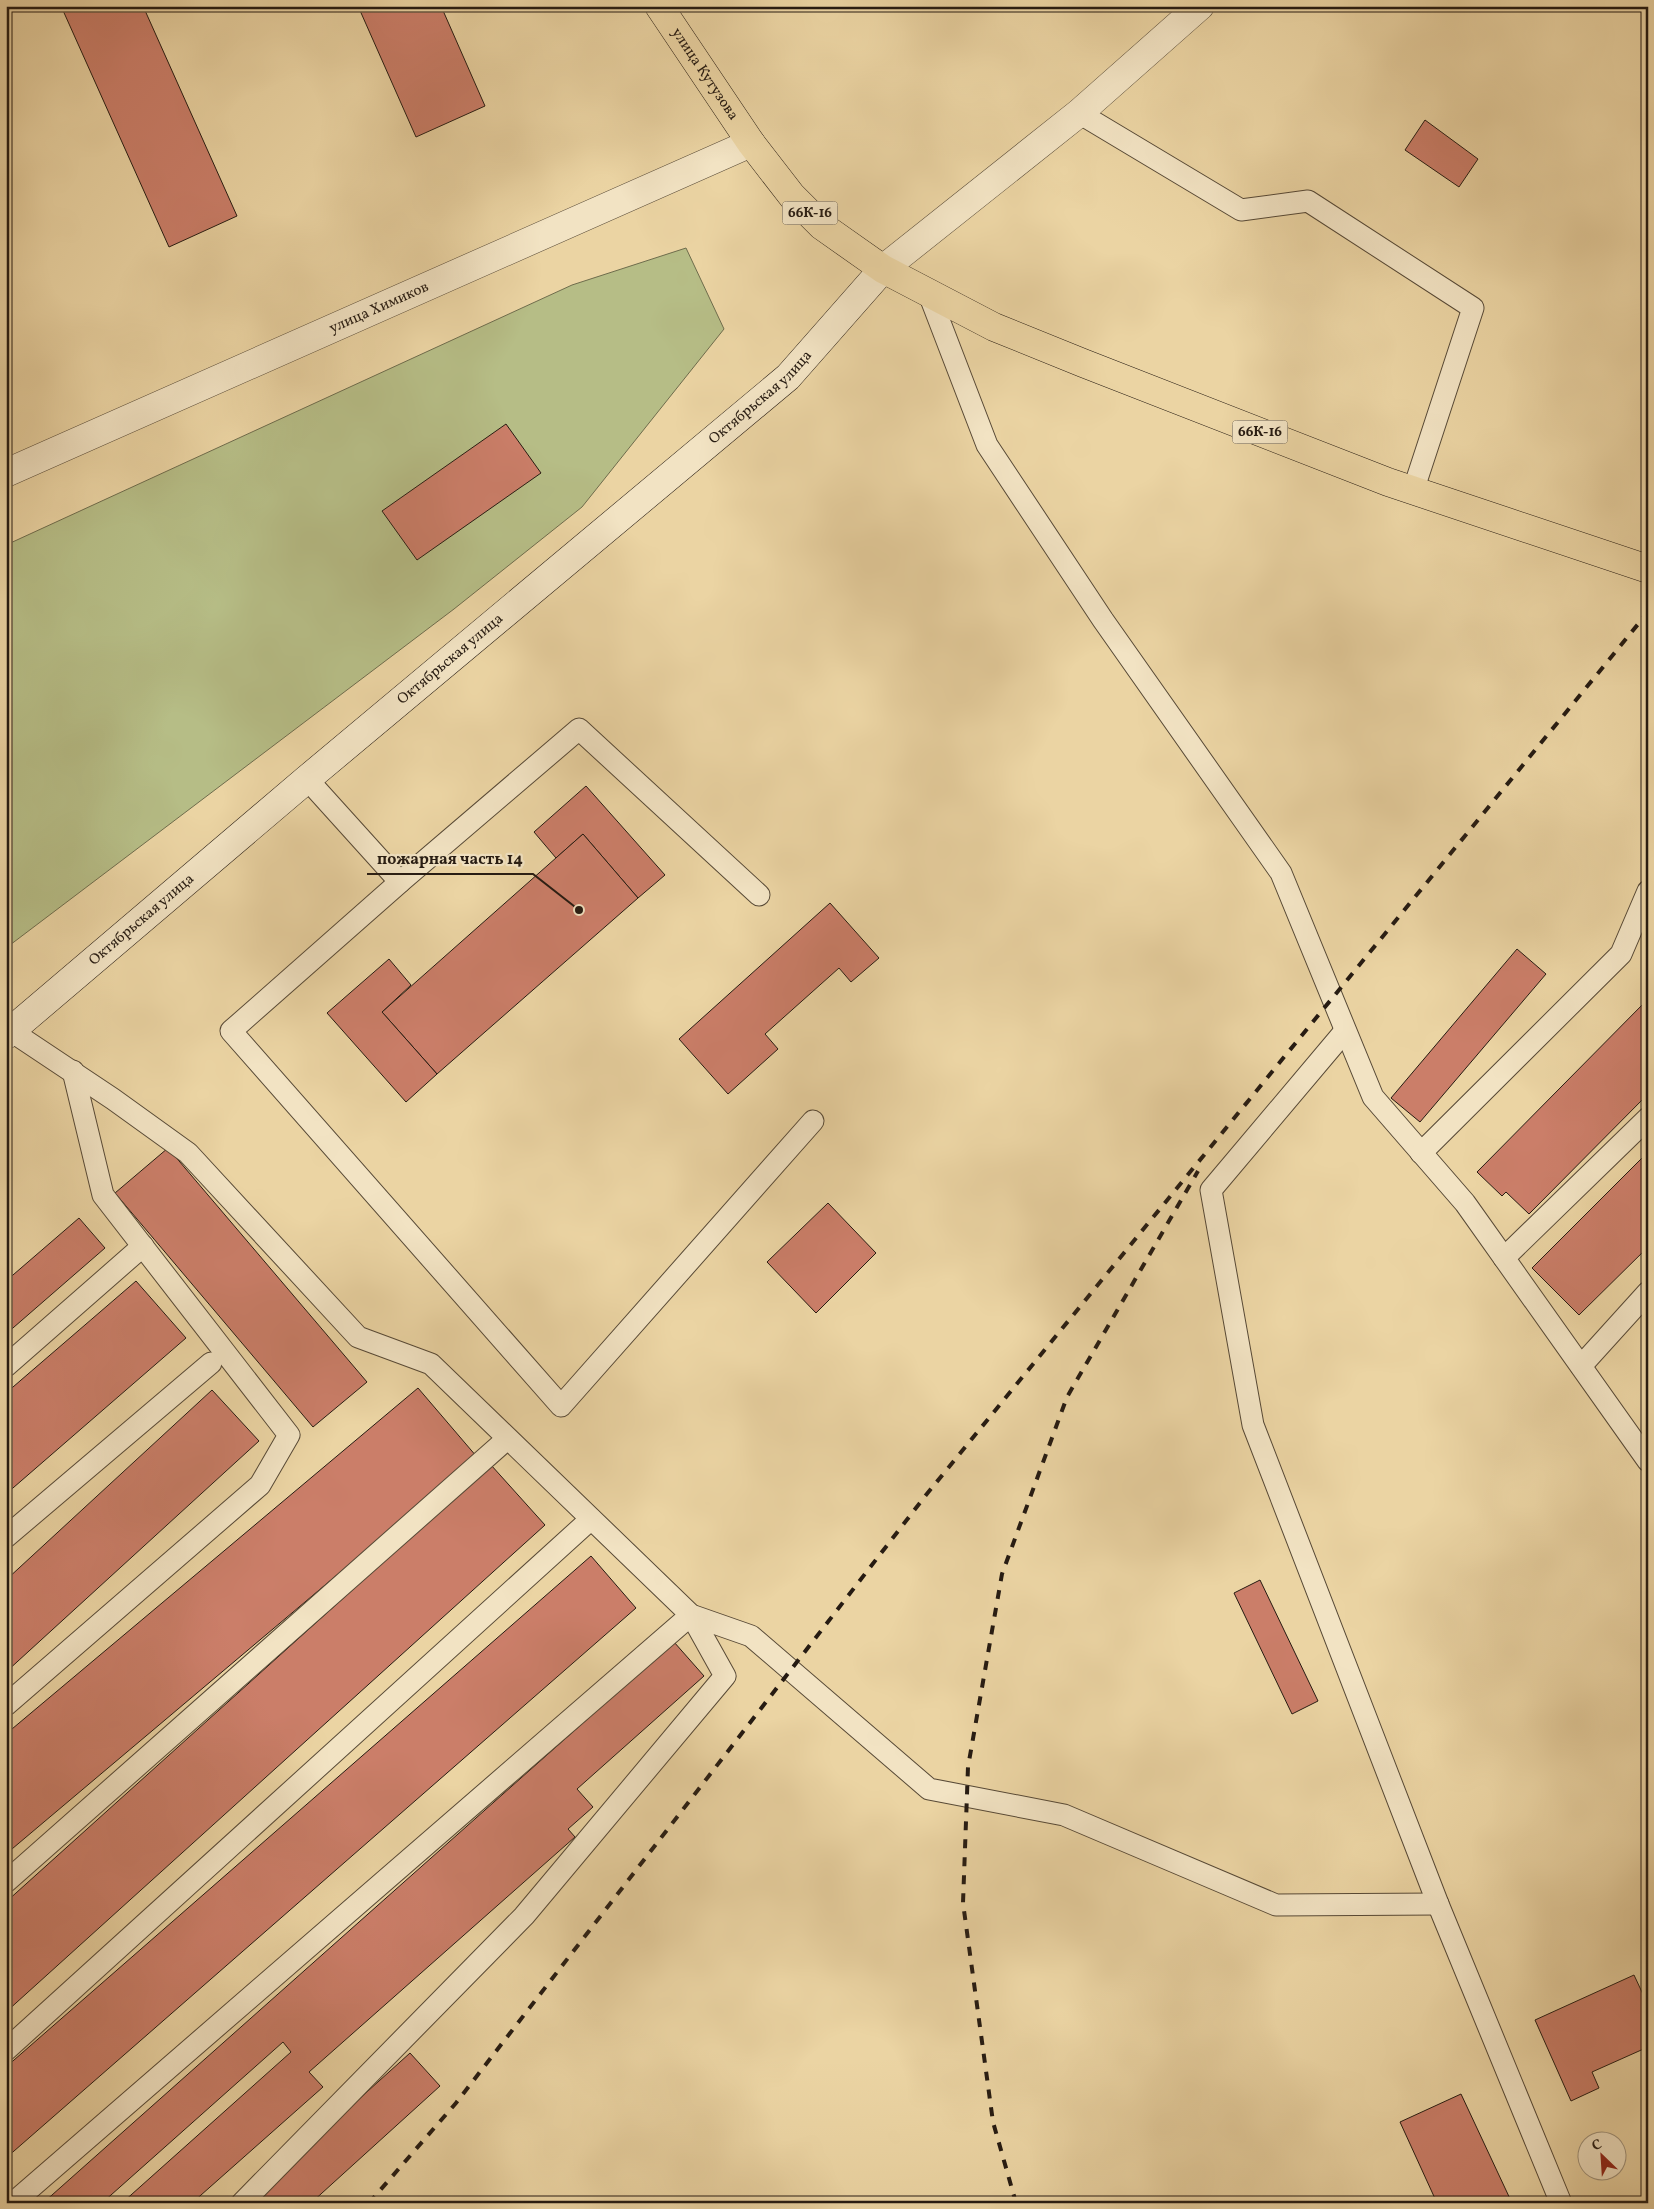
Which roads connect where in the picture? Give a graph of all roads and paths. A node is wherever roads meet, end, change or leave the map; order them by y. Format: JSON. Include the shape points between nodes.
{"nodes":[{"id":1,"x":659,"y":6,"type":"edge"},
{"id":2,"x":1200,"y":6,"type":"edge"},
{"id":3,"x":1079,"y":113,"type":"junction"},
{"id":4,"x":751,"y":143,"type":"junction"},
{"id":5,"x":883,"y":269,"type":"junction"},
{"id":6,"x":929,"y":294,"type":"junction"},
{"id":7,"x":6,"y":474,"type":"edge"},
{"id":8,"x":1413,"y":491,"type":"junction"},
{"id":9,"x":1648,"y":569,"type":"edge"},
{"id":10,"x":307,"y":778,"type":"junction"},
{"id":11,"x":400,"y":882,"type":"junction"},
{"id":12,"x":1648,"y":891,"type":"edge"},
{"id":13,"x":759,"y":895,"type":"dead end"},
{"id":14,"x":1345,"y":1031,"type":"junction"},
{"id":15,"x":9,"y":1033,"type":"edge"},
{"id":16,"x":73,"y":1071,"type":"junction"},
{"id":17,"x":1648,"y":1118,"type":"edge"},
{"id":18,"x":813,"y":1120,"type":"dead end"},
{"id":19,"x":1421,"y":1153,"type":"junction"},
{"id":20,"x":143,"y":1246,"type":"junction"},
{"id":21,"x":1504,"y":1258,"type":"junction"},
{"id":22,"x":1648,"y":1292,"type":"edge"},
{"id":23,"x":211,"y":1363,"type":"dead end"},
{"id":24,"x":6,"y":1366,"type":"edge"},
{"id":25,"x":1581,"y":1366,"type":"junction"},
{"id":26,"x":507,"y":1439,"type":"junction"},
{"id":27,"x":1648,"y":1461,"type":"edge"},
{"id":28,"x":591,"y":1519,"type":"junction"},
{"id":29,"x":6,"y":1537,"type":"edge"},
{"id":30,"x":690,"y":1616,"type":"junction"},
{"id":31,"x":6,"y":1704,"type":"edge"},
{"id":32,"x":6,"y":1882,"type":"edge"},
{"id":33,"x":1438,"y":1904,"type":"junction"},
{"id":34,"x":6,"y":2050,"type":"edge"},
{"id":35,"x":13,"y":2203,"type":"edge"},
{"id":36,"x":242,"y":2203,"type":"edge"},
{"id":37,"x":1561,"y":2203,"type":"edge"}],
"edges":[{"from":1,"to":4,"type":"main road","name":"улица Кутузова","number":"66К-16"},
{"from":2,"to":3,"type":"street","name":"Октябрьская улица"},
{"from":3,"to":5,"type":"street","name":"Октябрьская улица"},
{"from":3,"to":8,"type":"lane","via":[[1241,210],[1308,201],[1473,308]]},
{"from":4,"to":5,"type":"main road","number":"66К-16","via":[[792,196],[822,226]]},
{"from":4,"to":7,"type":"street","name":"улица Химиков"},
{"from":5,"to":6,"type":"main road","number":"66К-16"},
{"from":5,"to":10,"type":"street","name":"Октябрьская улица","via":[[788,377]]},
{"from":6,"to":8,"type":"main road","number":"66К-16","via":[[994,327]]},
{"from":6,"to":14,"type":"lane","via":[[987,445],[1103,620],[1280,873]]},
{"from":8,"to":9,"type":"main road","number":"66К-16"},
{"from":10,"to":11,"type":"lane"},
{"from":10,"to":15,"type":"street","name":"Октябрьская улица"},
{"from":11,"to":13,"type":"lane","via":[[579,728]]},
{"from":11,"to":18,"type":"lane","via":[[231,1032],[561,1406]]},
{"from":12,"to":19,"type":"lane","via":[[1621,954]]},
{"from":14,"to":19,"type":"lane","via":[[1373,1098]]},
{"from":14,"to":33,"type":"lane","via":[[1211,1190],[1253,1425]]},
{"from":15,"to":16,"type":"lane"},
{"from":16,"to":20,"type":"lane","via":[[103,1195]]},
{"from":16,"to":26,"type":"lane","via":[[188,1153],[358,1337],[431,1364]]},
{"from":17,"to":21,"type":"lane"},
{"from":19,"to":21,"type":"lane","via":[[1465,1203]]},
{"from":20,"to":24,"type":"lane"},
{"from":20,"to":31,"type":"lane","via":[[289,1435],[260,1485]]},
{"from":21,"to":25,"type":"lane"},
{"from":22,"to":25,"type":"lane"},
{"from":23,"to":29,"type":"lane"},
{"from":25,"to":27,"type":"lane"},
{"from":26,"to":28,"type":"lane"},
{"from":26,"to":32,"type":"lane"},
{"from":28,"to":30,"type":"lane"},
{"from":28,"to":34,"type":"lane"},
{"from":30,"to":33,"type":"lane","via":[[751,1636],[929,1789],[1064,1815],[1276,1905]]},
{"from":30,"to":35,"type":"lane"},
{"from":30,"to":36,"type":"lane","via":[[725,1676],[524,1916]]},
{"from":33,"to":37,"type":"lane"}]}
